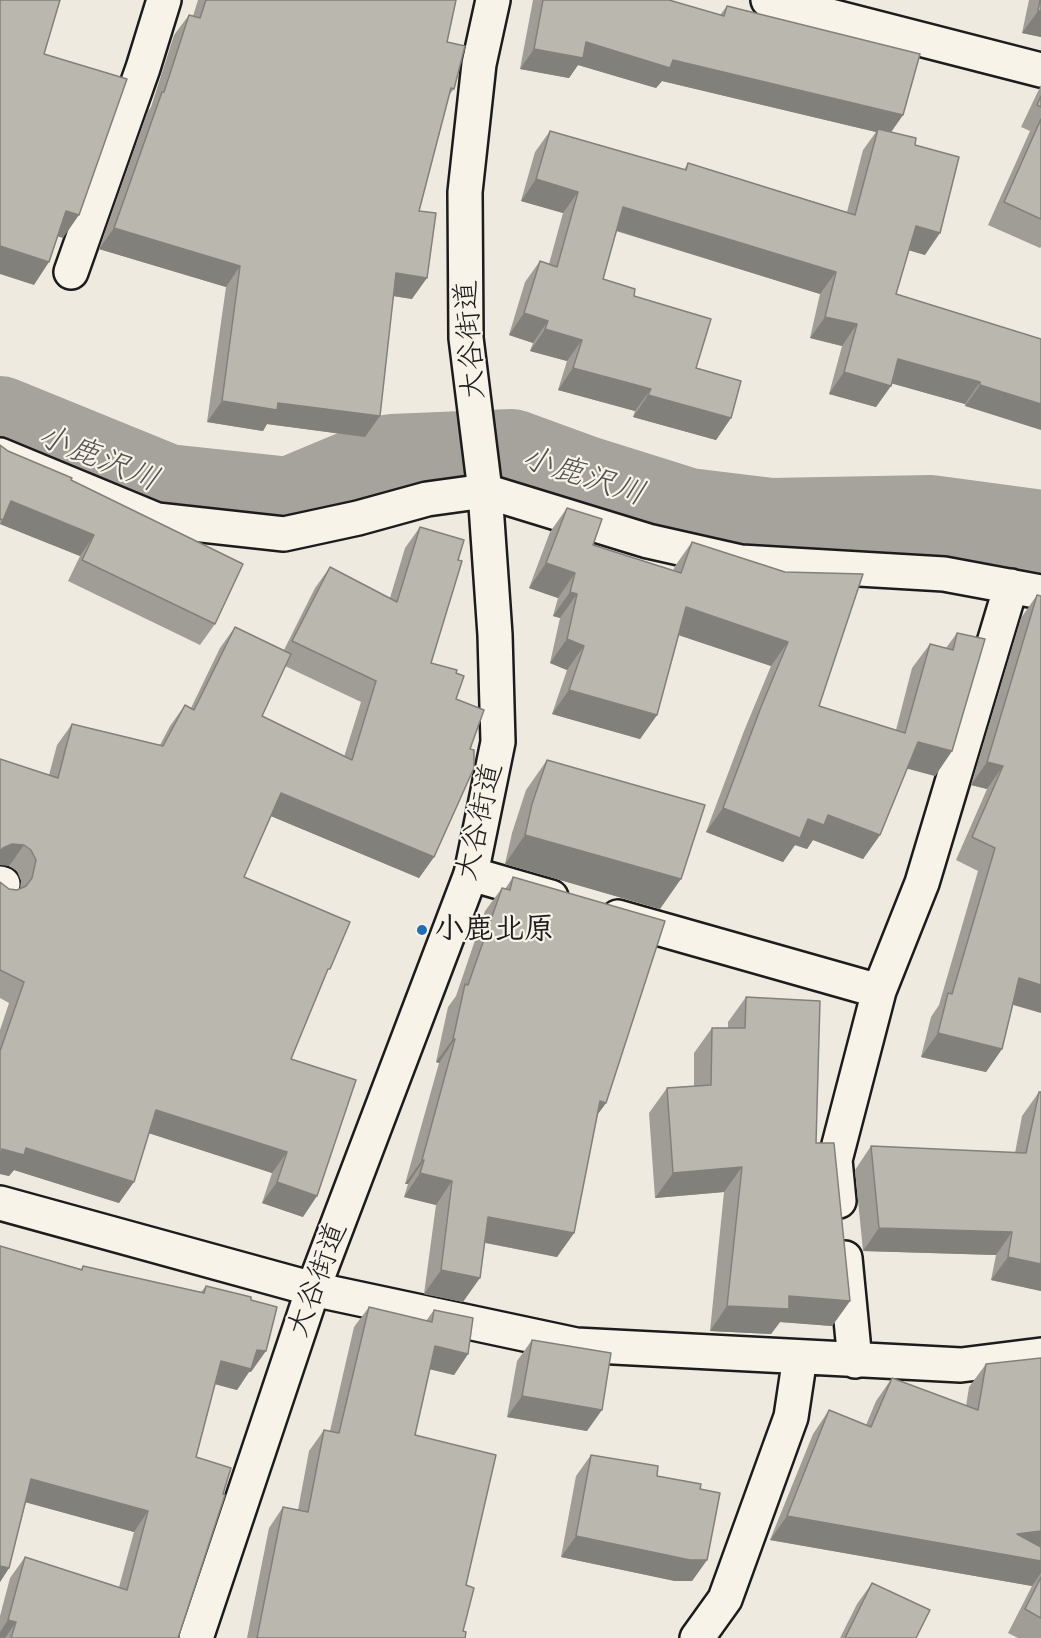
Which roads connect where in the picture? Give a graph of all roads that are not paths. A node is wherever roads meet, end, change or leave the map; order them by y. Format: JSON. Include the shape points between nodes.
{"nodes":[{"id":1,"x":164,"y":0,"type":"edge"},
{"id":2,"x":493,"y":0,"type":"edge"},
{"id":3,"x":768,"y":0,"type":"edge"},
{"id":4,"x":1041,"y":70,"type":"edge"},
{"id":5,"x":71,"y":272,"type":"dead end"},
{"id":6,"x":0,"y":455,"type":"edge"},
{"id":7,"x":485,"y":491,"type":"junction"},
{"id":8,"x":1026,"y":589,"type":"edge"},
{"id":9,"x":471,"y":874,"type":"junction"},
{"id":10,"x":0,"y":883,"type":"edge"},
{"id":11,"x":0,"y":892,"type":"edge"},
{"id":12,"x":879,"y":991,"type":"junction"},
{"id":13,"x":0,"y":1203,"type":"edge"},
{"id":14,"x":313,"y":1289,"type":"junction"},
{"id":15,"x":1041,"y":1355,"type":"edge"},
{"id":16,"x":800,"y":1357,"type":"junction"},
{"id":17,"x":855,"y":1361,"type":"junction"},
{"id":18,"x":196,"y":1638,"type":"edge"},
{"id":19,"x":697,"y":1638,"type":"edge"}],
"edges":[{"from":1,"to":5,"type":"street"},
{"from":2,"to":7,"type":"street","name":"大谷街道","via":[[479,64],[465,192],[466,338]]},
{"from":3,"to":4,"type":"street"},
{"from":6,"to":7,"type":"street","via":[[157,520],[284,534],[427,499]]},
{"from":7,"to":8,"type":"street","via":[[648,541],[741,562],[944,574]]},
{"from":7,"to":9,"type":"street","name":"大谷街道","via":[[498,742]]},
{"from":8,"to":12,"type":"street","via":[[922,883]]},
{"from":9,"to":12,"type":"street"},
{"from":9,"to":14,"type":"street","name":"大谷街道"},
{"from":10,"to":11,"type":"street"},
{"from":12,"to":17,"type":"street","via":[[835,1160]]},
{"from":13,"to":14,"type":"street"},
{"from":14,"to":16,"type":"street","via":[[576,1345]]},
{"from":14,"to":18,"type":"street","name":"大谷街道"},
{"from":15,"to":17,"type":"street","via":[[961,1365]]},
{"from":16,"to":17,"type":"street"},
{"from":16,"to":19,"type":"street","via":[[791,1417],[725,1599]]}]}
